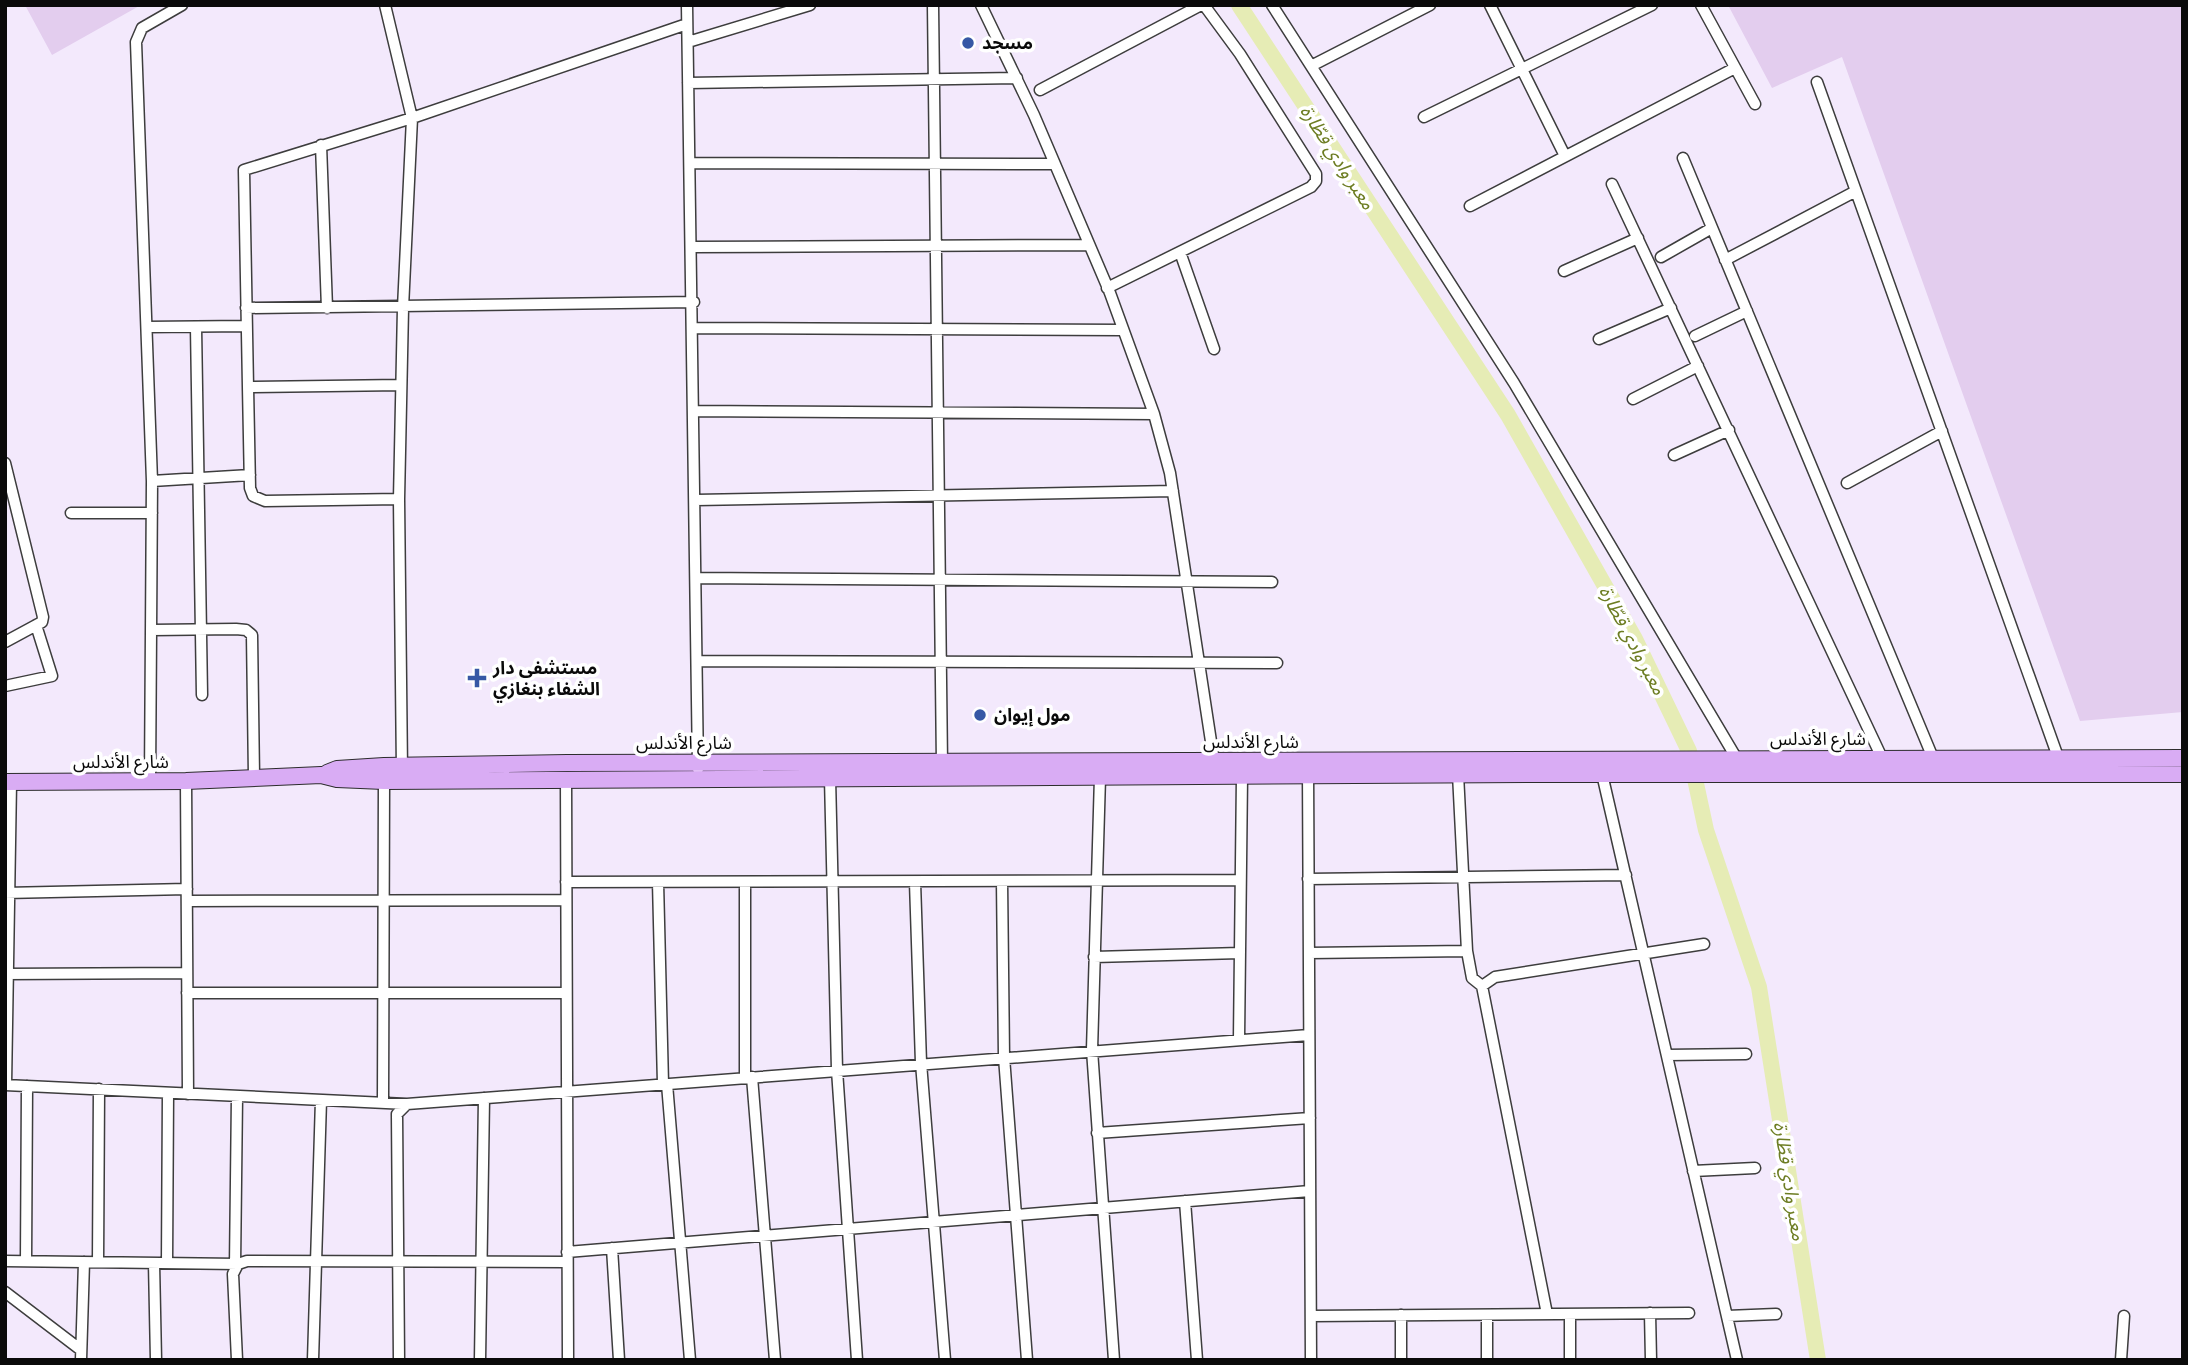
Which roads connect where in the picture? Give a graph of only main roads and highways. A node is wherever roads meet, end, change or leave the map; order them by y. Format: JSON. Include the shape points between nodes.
{"nodes":[{"id":1,"x":2183,"y":758,"type":"edge"},
{"id":2,"x":1712,"y":766,"type":"junction"},
{"id":3,"x":1680,"y":767,"type":"junction"},
{"id":4,"x":1308,"y":768,"type":"junction"},
{"id":5,"x":942,"y":769,"type":"junction"},
{"id":6,"x":698,"y":770,"type":"junction"},
{"id":7,"x":402,"y":773,"type":"junction"},
{"id":8,"x":2183,"y":774,"type":"edge"},
{"id":9,"x":321,"y":775,"type":"junction"},
{"id":10,"x":8,"y":782,"type":"edge"}],
"edges":[{"from":1,"to":2,"type":"main road","name":"شارع الأندلس","via":[[1737,759]]},
{"from":2,"to":3,"type":"main road","name":"شارع الأندلس"},
{"from":2,"to":8,"type":"main road","name":"شارع الأندلس"},
{"from":3,"to":4,"type":"main road","name":"شارع الأندلس"},
{"from":3,"to":4,"type":"main road","name":"شارع الأندلس","via":[[1602,774]]},
{"from":4,"to":5,"type":"main road","name":"شارع الأندلس","via":[[1214,761]]},
{"from":4,"to":5,"type":"main road","name":"شارع الأندلس","via":[[1242,776],[1100,777]]},
{"from":5,"to":6,"type":"main road","name":"شارع الأندلس"},
{"from":5,"to":6,"type":"main road","name":"شارع الأندلس","via":[[830,778]]},
{"from":6,"to":7,"type":"main road","name":"شارع الأندلس"},
{"from":6,"to":7,"type":"main road","name":"شارع الأندلس","via":[[566,779]]},
{"from":7,"to":9,"type":"main road","name":"شارع الأندلس","via":[[337,769]]},
{"from":7,"to":9,"type":"main road","name":"شارع الأندلس","via":[[384,781]]},
{"from":9,"to":10,"type":"main road","name":"شارع الأندلس"}]}
